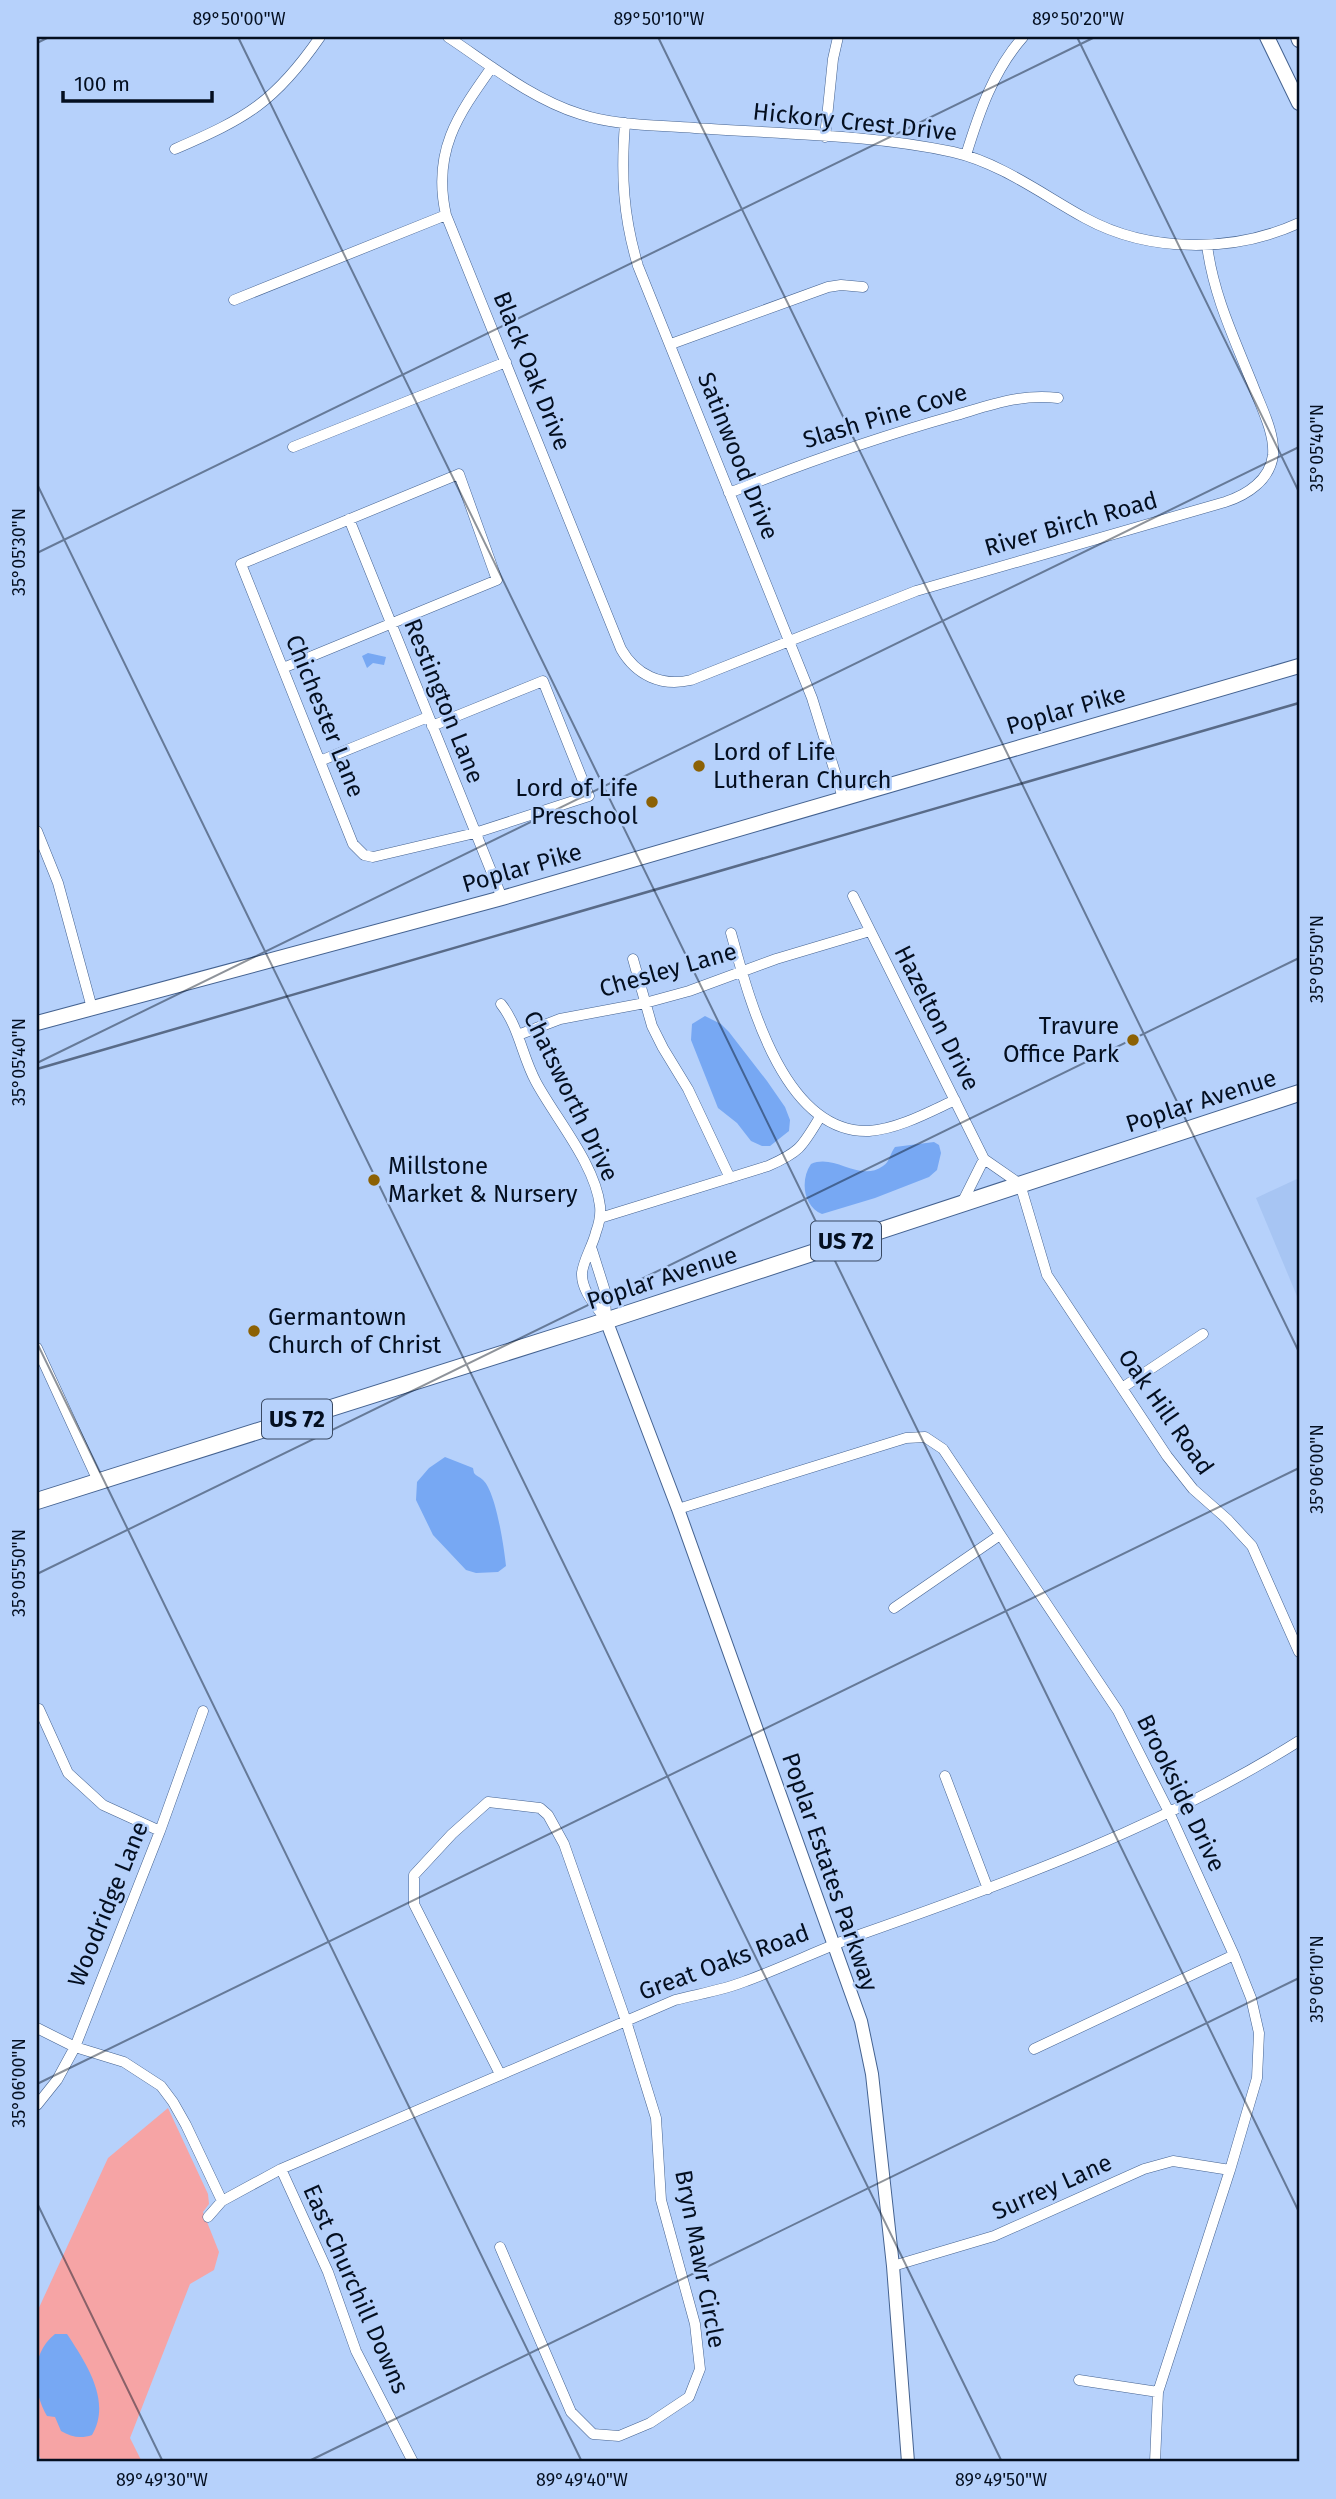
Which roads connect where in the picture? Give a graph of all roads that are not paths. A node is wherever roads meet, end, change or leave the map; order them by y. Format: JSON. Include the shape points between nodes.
{"nodes":[{"id":1,"x":320,"y":37,"type":"edge"},
{"id":2,"x":449,"y":37,"type":"edge"},
{"id":3,"x":838,"y":37,"type":"edge"},
{"id":4,"x":1023,"y":37,"type":"edge"},
{"id":5,"x":1267,"y":37,"type":"edge"},
{"id":6,"x":492,"y":67,"type":"junction"},
{"id":7,"x":1299,"y":103,"type":"edge"},
{"id":8,"x":625,"y":123,"type":"junction"},
{"id":9,"x":825,"y":137,"type":"junction"},
{"id":10,"x":175,"y":149,"type":"dead end"},
{"id":11,"x":966,"y":156,"type":"junction"},
{"id":12,"x":446,"y":215,"type":"junction"},
{"id":13,"x":1299,"y":223,"type":"edge"},
{"id":14,"x":1207,"y":245,"type":"junction"},
{"id":15,"x":863,"y":287,"type":"dead end"},
{"id":16,"x":234,"y":300,"type":"dead end"},
{"id":17,"x":671,"y":344,"type":"junction"},
{"id":18,"x":506,"y":362,"type":"junction"},
{"id":19,"x":1058,"y":398,"type":"dead end"},
{"id":20,"x":293,"y":447,"type":"dead end"},
{"id":21,"x":729,"y":493,"type":"junction"},
{"id":22,"x":349,"y":519,"type":"junction"},
{"id":23,"x":391,"y":624,"type":"junction"},
{"id":24,"x":790,"y":639,"type":"junction"},
{"id":25,"x":1299,"y":666,"type":"edge"},
{"id":26,"x":283,"y":668,"type":"junction"},
{"id":27,"x":656,"y":680,"type":"joint"},
{"id":28,"x":430,"y":721,"type":"junction"},
{"id":29,"x":320,"y":761,"type":"junction"},
{"id":30,"x":843,"y":798,"type":"junction"},
{"id":31,"x":37,"y":831,"type":"edge"},
{"id":32,"x":475,"y":833,"type":"junction"},
{"id":33,"x":853,"y":896,"type":"dead end"},
{"id":34,"x":502,"y":898,"type":"junction"},
{"id":35,"x":870,"y":931,"type":"junction"},
{"id":36,"x":731,"y":933,"type":"dead end"},
{"id":37,"x":632,"y":959,"type":"dead end"},
{"id":38,"x":742,"y":972,"type":"junction"},
{"id":39,"x":645,"y":1003,"type":"junction"},
{"id":40,"x":501,"y":1004,"type":"dead end"},
{"id":41,"x":92,"y":1008,"type":"junction"},
{"id":42,"x":37,"y":1023,"type":"edge"},
{"id":43,"x":518,"y":1035,"type":"junction"},
{"id":44,"x":1299,"y":1094,"type":"edge"},
{"id":45,"x":955,"y":1100,"type":"junction"},
{"id":46,"x":820,"y":1117,"type":"junction"},
{"id":47,"x":984,"y":1159,"type":"junction"},
{"id":48,"x":730,"y":1178,"type":"junction"},
{"id":49,"x":1020,"y":1184,"type":"junction"},
{"id":50,"x":962,"y":1203,"type":"junction"},
{"id":51,"x":600,"y":1218,"type":"junction"},
{"id":52,"x":592,"y":1248,"type":"junction"},
{"id":53,"x":606,"y":1320,"type":"junction"},
{"id":54,"x":1203,"y":1334,"type":"dead end"},
{"id":55,"x":37,"y":1348,"type":"edge"},
{"id":56,"x":1122,"y":1388,"type":"junction"},
{"id":57,"x":98,"y":1481,"type":"junction"},
{"id":58,"x":37,"y":1501,"type":"edge"},
{"id":59,"x":678,"y":1509,"type":"junction"},
{"id":60,"x":1000,"y":1535,"type":"junction"},
{"id":61,"x":894,"y":1608,"type":"dead end"},
{"id":62,"x":1299,"y":1652,"type":"edge"},
{"id":63,"x":39,"y":1709,"type":"dead end"},
{"id":64,"x":203,"y":1711,"type":"dead end"},
{"id":65,"x":1299,"y":1741,"type":"edge"},
{"id":66,"x":945,"y":1776,"type":"dead end"},
{"id":67,"x":1169,"y":1812,"type":"junction"},
{"id":68,"x":160,"y":1832,"type":"junction"},
{"id":69,"x":988,"y":1889,"type":"junction"},
{"id":70,"x":835,"y":1944,"type":"junction"},
{"id":71,"x":1234,"y":1955,"type":"junction"},
{"id":72,"x":626,"y":2021,"type":"junction"},
{"id":73,"x":37,"y":2028,"type":"edge"},
{"id":74,"x":75,"y":2046,"type":"junction"},
{"id":75,"x":1034,"y":2049,"type":"dead end"},
{"id":76,"x":500,"y":2074,"type":"junction"},
{"id":77,"x":37,"y":2105,"type":"edge"},
{"id":78,"x":281,"y":2169,"type":"junction"},
{"id":79,"x":1230,"y":2170,"type":"junction"},
{"id":80,"x":222,"y":2201,"type":"junction"},
{"id":81,"x":208,"y":2217,"type":"dead end"},
{"id":82,"x":500,"y":2247,"type":"dead end"},
{"id":83,"x":893,"y":2266,"type":"junction"},
{"id":84,"x":1079,"y":2380,"type":"dead end"},
{"id":85,"x":1158,"y":2392,"type":"junction"},
{"id":86,"x":414,"y":2462,"type":"edge"},
{"id":87,"x":908,"y":2462,"type":"edge"},
{"id":88,"x":1155,"y":2462,"type":"edge"}],
"edges":[{"from":1,"to":10,"type":"street","via":[[269,99],[238,120]]},
{"from":2,"to":6,"type":"street","name":"Hickory Crest Drive"},
{"from":3,"to":9,"type":"street"},
{"from":4,"to":11,"type":"street","via":[[989,90]]},
{"from":5,"to":7,"type":"main road"},
{"from":6,"to":8,"type":"street","name":"Hickory Crest Drive","via":[[561,107]]},
{"from":6,"to":12,"type":"street","name":"Black Oak Drive","via":[[462,109],[447,142],[442,178]]},
{"from":8,"to":9,"type":"street","name":"Hickory Crest Drive"},
{"from":8,"to":17,"type":"street","name":"Satinwood Drive","via":[[622,180],[629,232],[638,266]]},
{"from":9,"to":11,"type":"street","name":"Hickory Crest Drive"},
{"from":11,"to":14,"type":"street","name":"Hickory Crest Drive","via":[[1112,230]]},
{"from":12,"to":16,"type":"street"},
{"from":12,"to":18,"type":"street","name":"Black Oak Drive"},
{"from":13,"to":14,"type":"street","name":"Hickory Crest Drive","via":[[1254,240]]},
{"from":14,"to":24,"type":"street","name":"River Birch Road","via":[[1214,285],[1272,445],[1270,465],[1256,485],[1225,502],[904,595]]},
{"from":15,"to":17,"type":"street","via":[[828,287]]},
{"from":17,"to":21,"type":"street","name":"Satinwood Drive"},
{"from":18,"to":20,"type":"street"},
{"from":18,"to":27,"type":"street","name":"Black Oak Drive","via":[[621,649],[636,668]]},
{"from":19,"to":21,"type":"street","name":"Slash Pine Cove","via":[[1014,399],[895,432]]},
{"from":21,"to":24,"type":"street","name":"Satinwood Drive"},
{"from":22,"to":23,"type":"street","name":"Restington Lane"},
{"from":22,"to":23,"type":"street","via":[[459,474],[497,580]]},
{"from":22,"to":26,"type":"street","name":"Chichester Lane","via":[[241,564]]},
{"from":23,"to":26,"type":"street"},
{"from":23,"to":28,"type":"street","name":"Restington Lane"},
{"from":24,"to":27,"type":"street","name":"River Birch Road","via":[[691,680]]},
{"from":24,"to":30,"type":"street","name":"Satinwood Drive"},
{"from":25,"to":30,"type":"main road","name":"Poplar Pike"},
{"from":26,"to":29,"type":"street","name":"Chichester Lane"},
{"from":28,"to":29,"type":"street"},
{"from":28,"to":32,"type":"street","name":"Restington Lane"},
{"from":28,"to":32,"type":"street","via":[[542,681],[589,796]]},
{"from":29,"to":32,"type":"street","name":"Chichester Lane","via":[[358,851],[364,855],[373,857]]},
{"from":30,"to":34,"type":"main road","name":"Poplar Pike"},
{"from":31,"to":41,"type":"street","via":[[58,883]]},
{"from":32,"to":34,"type":"street","name":"Restington Lane"},
{"from":33,"to":35,"type":"street","name":"Hazelton Drive"},
{"from":34,"to":41,"type":"main road","name":"Poplar Pike"},
{"from":35,"to":38,"type":"street","name":"Chesley Lane"},
{"from":35,"to":45,"type":"street","name":"Hazelton Drive"},
{"from":36,"to":38,"type":"street"},
{"from":37,"to":39,"type":"street"},
{"from":38,"to":39,"type":"street","name":"Chesley Lane"},
{"from":38,"to":46,"type":"street","via":[[769,1045],[800,1098]]},
{"from":39,"to":43,"type":"street","name":"Chesley Lane","via":[[559,1019]]},
{"from":39,"to":48,"type":"street"},
{"from":40,"to":43,"type":"street","name":"Chatsworth Drive"},
{"from":41,"to":42,"type":"main road","name":"Poplar Pike"},
{"from":43,"to":51,"type":"street","name":"Chatsworth Drive","via":[[535,1081],[580,1155],[595,1189]]},
{"from":44,"to":49,"type":"main road","name":"Poplar Avenue","number":"US 72"},
{"from":45,"to":46,"type":"street","via":[[871,1131],[839,1126]]},
{"from":45,"to":47,"type":"street","name":"Hazelton Drive"},
{"from":46,"to":48,"type":"street","via":[[793,1155]]},
{"from":47,"to":49,"type":"street","name":"Hazelton Drive"},
{"from":47,"to":50,"type":"street"},
{"from":48,"to":51,"type":"street"},
{"from":49,"to":50,"type":"main road","name":"Poplar Avenue","number":"US 72"},
{"from":49,"to":56,"type":"street","name":"Oak Hill Road","via":[[1047,1275]]},
{"from":50,"to":53,"type":"main road","name":"Poplar Avenue","number":"US 72"},
{"from":51,"to":52,"type":"street","name":"Chatsworth Drive"},
{"from":52,"to":53,"type":"street","via":[[605,1291]]},
{"from":52,"to":53,"type":"street","name":"Chatsworth Drive","via":[[582,1273],[589,1297]]},
{"from":53,"to":57,"type":"main road","name":"Poplar Avenue","number":"US 72"},
{"from":53,"to":59,"type":"street","name":"Poplar Estates Parkway"},
{"from":54,"to":56,"type":"street"},
{"from":55,"to":57,"type":"street"},
{"from":56,"to":62,"type":"street","name":"Oak Hill Road","via":[[1193,1489],[1252,1546]]},
{"from":57,"to":58,"type":"main road","name":"Poplar Avenue","number":"US 72"},
{"from":59,"to":60,"type":"street","name":"Brookside Drive","via":[[906,1438],[925,1437],[943,1449]]},
{"from":59,"to":70,"type":"street","name":"Poplar Estates Parkway"},
{"from":60,"to":61,"type":"street"},
{"from":60,"to":67,"type":"street","name":"Brookside Drive","via":[[1118,1711]]},
{"from":63,"to":68,"type":"street","via":[[68,1773],[103,1805]]},
{"from":64,"to":68,"type":"street","name":"Woodridge Lane"},
{"from":65,"to":67,"type":"street","name":"Great Oaks Road","via":[[1247,1774]]},
{"from":66,"to":69,"type":"street"},
{"from":67,"to":69,"type":"street","name":"Great Oaks Road"},
{"from":67,"to":71,"type":"street","name":"Brookside Drive"},
{"from":68,"to":74,"type":"street","name":"Woodridge Lane"},
{"from":69,"to":70,"type":"street","name":"Great Oaks Road"},
{"from":70,"to":72,"type":"street","name":"Great Oaks Road","via":[[744,1983],[674,2000]]},
{"from":70,"to":83,"type":"street","name":"Poplar Estates Parkway","via":[[861,2021],[872,2074]]},
{"from":71,"to":75,"type":"street"},
{"from":71,"to":79,"type":"street","name":"Brookside Drive","via":[[1259,2033],[1257,2078]]},
{"from":72,"to":76,"type":"street","name":"Great Oaks Road"},
{"from":72,"to":76,"type":"street","name":"Bryn Mawr Circle","via":[[565,1844],[548,1815],[540,1808],[488,1802],[414,1875],[414,1904]]},
{"from":72,"to":82,"type":"street","name":"Bryn Mawr Circle","via":[[656,2118],[661,2200],[695,2324],[700,2369],[689,2397],[650,2423],[619,2436],[593,2434],[571,2412]]},
{"from":73,"to":74,"type":"street"},
{"from":74,"to":77,"type":"street","name":"Woodridge Lane"},
{"from":74,"to":80,"type":"street","via":[[124,2062],[161,2086],[186,2125]]},
{"from":76,"to":78,"type":"street","name":"Great Oaks Road"},
{"from":78,"to":80,"type":"street","name":"Great Oaks Road"},
{"from":78,"to":86,"type":"street","name":"East Churchill Downs","via":[[328,2272],[356,2351]]},
{"from":79,"to":83,"type":"street","name":"Surrey Lane","via":[[1173,2161],[1144,2169],[994,2236]]},
{"from":79,"to":85,"type":"street","name":"Brookside Drive"},
{"from":80,"to":81,"type":"street","name":"Great Oaks Road"},
{"from":83,"to":87,"type":"street","name":"Poplar Estates Parkway"},
{"from":84,"to":85,"type":"street"},
{"from":85,"to":88,"type":"street","name":"Brookside Drive"}]}
